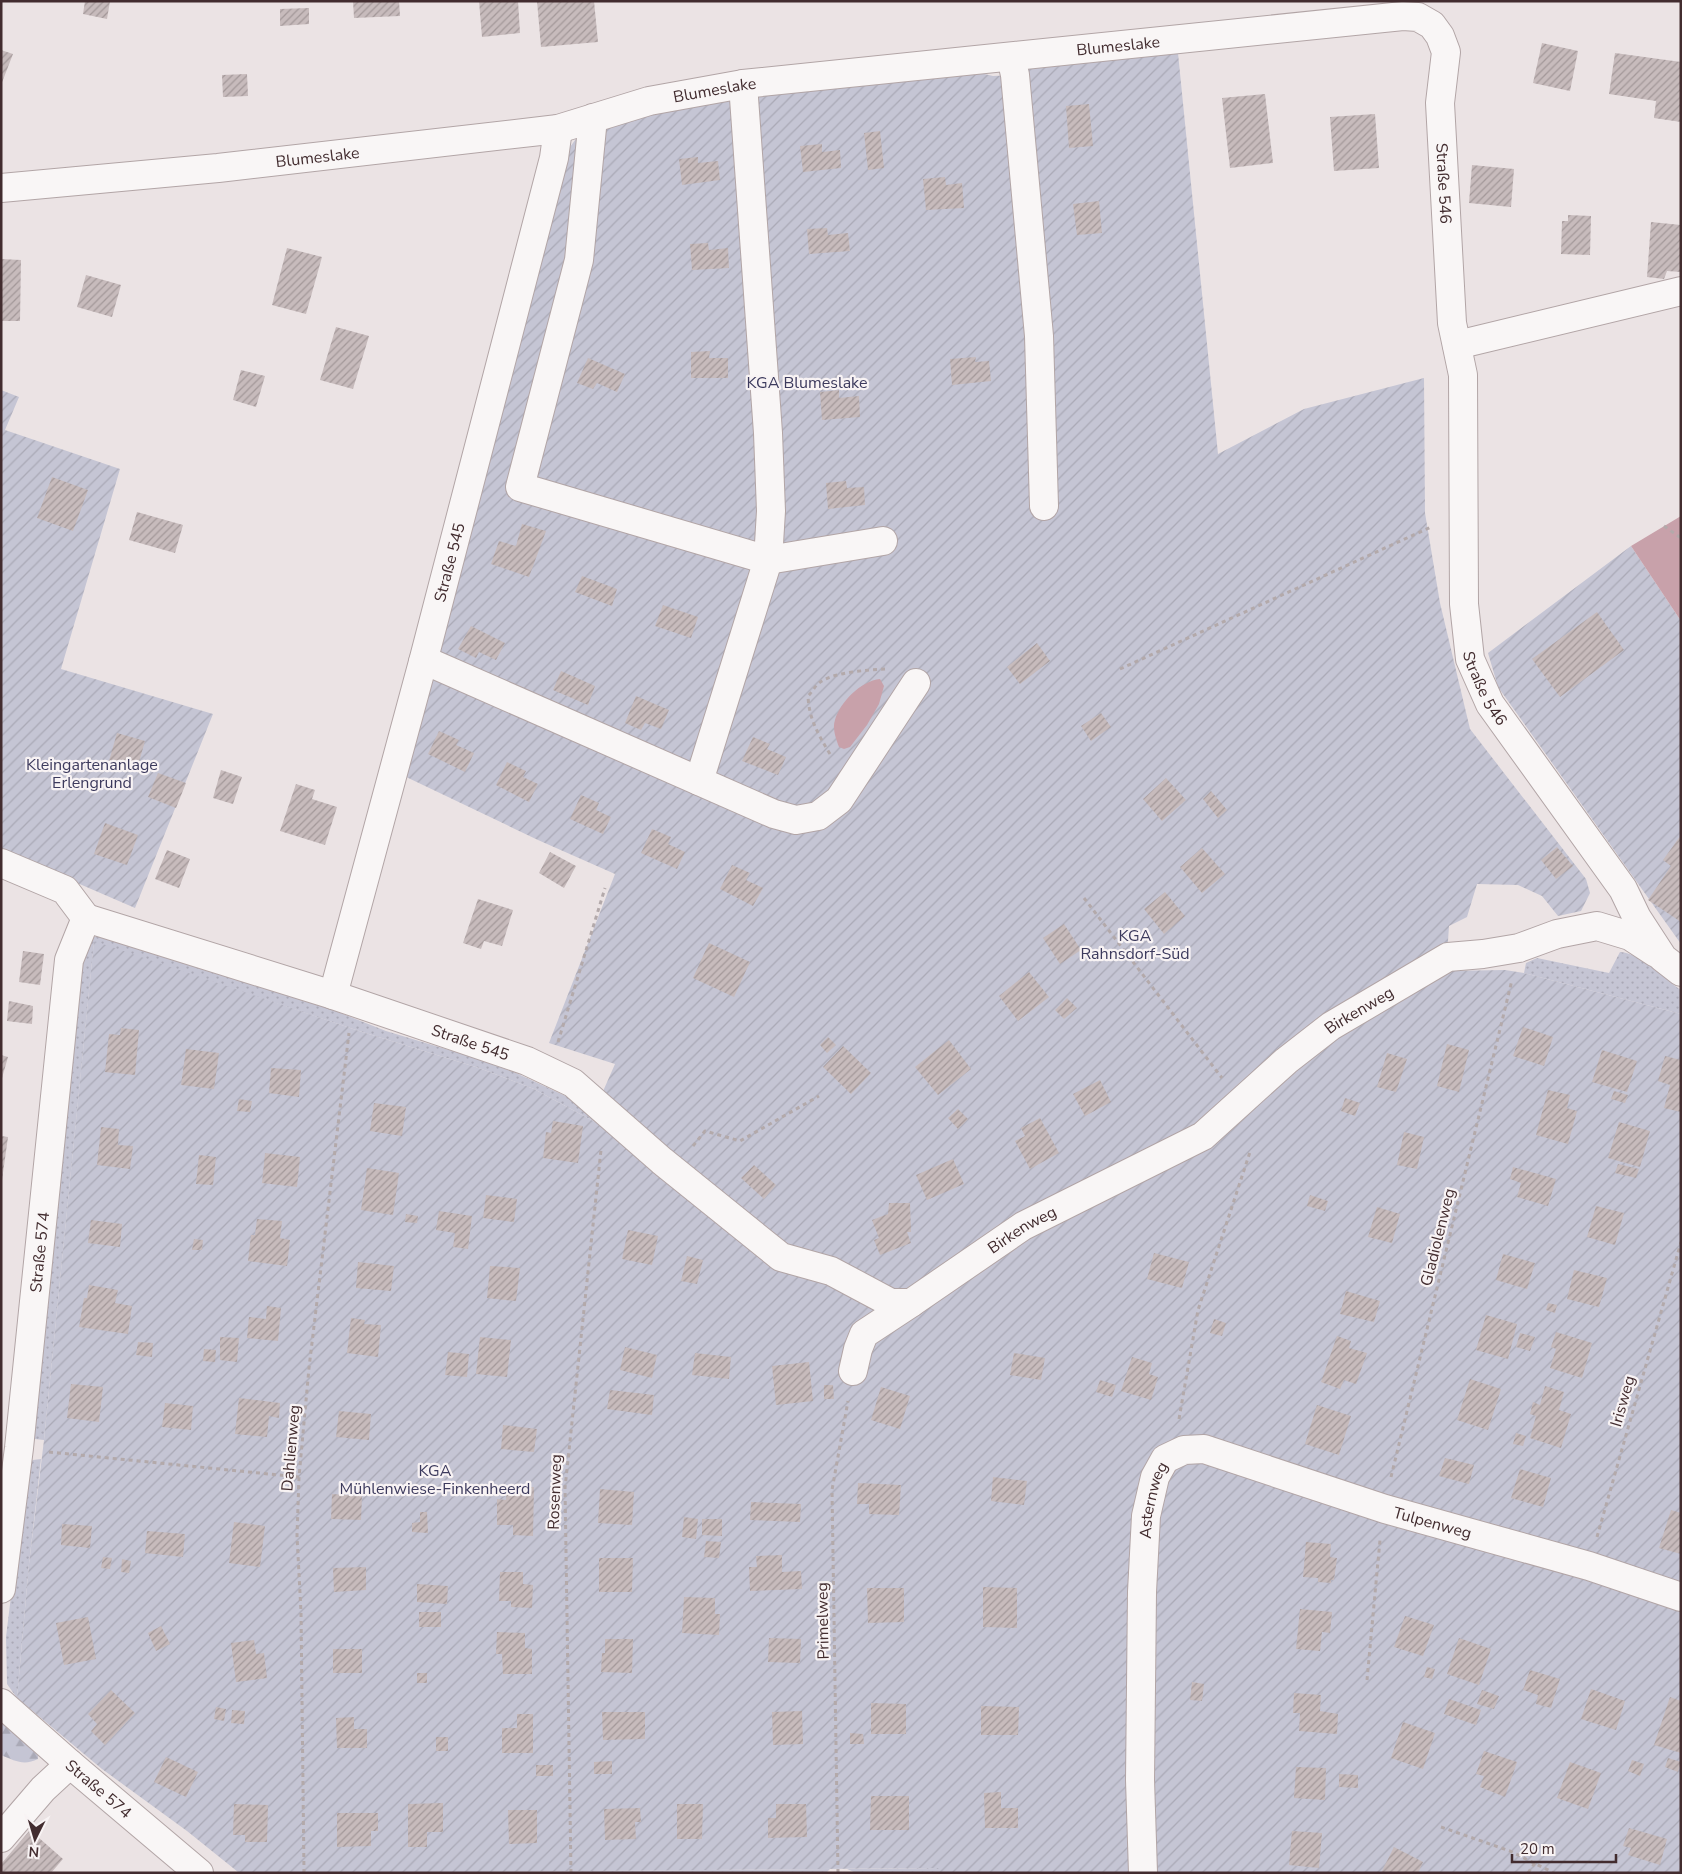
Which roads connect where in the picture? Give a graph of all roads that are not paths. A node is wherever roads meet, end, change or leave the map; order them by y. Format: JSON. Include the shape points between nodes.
{"nodes":[{"id":1,"x":1432,"y":25,"type":"joint"},
{"id":2,"x":1011,"y":56,"type":"junction"},
{"id":3,"x":743,"y":84,"type":"junction"},
{"id":4,"x":593,"y":118,"type":"junction"},
{"id":5,"x":558,"y":129,"type":"junction"},
{"id":6,"x":1,"y":188,"type":"edge"},
{"id":7,"x":1681,"y":291,"type":"edge"},
{"id":8,"x":1457,"y":345,"type":"junction"},
{"id":9,"x":1044,"y":506,"type":"dead end"},
{"id":10,"x":883,"y":541,"type":"dead end"},
{"id":11,"x":768,"y":560,"type":"junction"},
{"id":12,"x":423,"y":662,"type":"junction"},
{"id":13,"x":916,"y":683,"type":"road end"},
{"id":14,"x":699,"y":781,"type":"junction"},
{"id":15,"x":1,"y":863,"type":"edge"},
{"id":16,"x":1623,"y":889,"type":"junction"},
{"id":17,"x":86,"y":918,"type":"junction"},
{"id":18,"x":1597,"y":926,"type":"junction"},
{"id":19,"x":1672,"y":965,"type":"edge"},
{"id":20,"x":333,"y":995,"type":"junction"},
{"id":21,"x":911,"y":1303,"type":"junction"},
{"id":22,"x":854,"y":1370,"type":"road end"},
{"id":23,"x":1184,"y":1450,"type":"joint"},
{"id":24,"x":1,"y":1589,"type":"edge"},
{"id":25,"x":1681,"y":1597,"type":"edge"},
{"id":26,"x":1,"y":1703,"type":"edge"},
{"id":27,"x":66,"y":1760,"type":"junction"},
{"id":28,"x":1,"y":1838,"type":"edge"},
{"id":29,"x":199,"y":1873,"type":"edge"},
{"id":30,"x":1143,"y":1873,"type":"edge"}],
"edges":[{"from":1,"to":2,"type":"street","name":"Blumeslake","via":[[1418,17],[1403,16]]},
{"from":1,"to":8,"type":"street","name":"Straße 546","via":[[1446,52],[1440,103],[1452,323]]},
{"from":2,"to":3,"type":"street","name":"Blumeslake"},
{"from":2,"to":9,"type":"street","via":[[1039,336]]},
{"from":3,"to":4,"type":"street","name":"Blumeslake","via":[[649,101]]},
{"from":3,"to":11,"type":"street","via":[[768,433],[771,511]]},
{"from":4,"to":5,"type":"street","name":"Blumeslake"},
{"from":4,"to":11,"type":"street","via":[[579,260],[520,487]]},
{"from":5,"to":6,"type":"street","name":"Blumeslake","via":[[218,168]]},
{"from":5,"to":12,"type":"street","name":"Straße 545","via":[[552,167]]},
{"from":7,"to":8,"type":"street"},
{"from":8,"to":16,"type":"street","name":"Straße 546","via":[[1463,375],[1464,604],[1470,659],[1490,704]]},
{"from":10,"to":11,"type":"street"},
{"from":11,"to":14,"type":"street"},
{"from":12,"to":14,"type":"street"},
{"from":12,"to":20,"type":"street","name":"Straße 545"},
{"from":13,"to":14,"type":"street","via":[[839,800],[818,816],[796,820],[774,814]]},
{"from":15,"to":17,"type":"street","via":[[66,890]]},
{"from":16,"to":18,"type":"street"},
{"from":16,"to":19,"type":"street","name":"Straße 546","via":[[1637,918]]},
{"from":17,"to":20,"type":"street","name":"Straße 545"},
{"from":17,"to":24,"type":"street","name":"Straße 574","via":[[69,960],[19,1448]]},
{"from":18,"to":19,"type":"street","via":[[1630,936]]},
{"from":18,"to":21,"type":"street","name":"Birkenweg","via":[[1557,934],[1519,948],[1448,957],[1331,1026],[1286,1061],[1203,1136],[1023,1226]]},
{"from":20,"to":21,"type":"street","name":"Straße 545","via":[[528,1061],[573,1083],[674,1171],[781,1257],[831,1271],[891,1303]]},
{"from":21,"to":22,"type":"street","name":"Birkenweg","via":[[864,1334]]},
{"from":23,"to":25,"type":"street","name":"Tulpenweg","via":[[1204,1449],[1385,1509],[1589,1566]]},
{"from":23,"to":30,"type":"street","name":"Asternweg","via":[[1165,1459],[1155,1477],[1146,1516],[1140,1780]]},
{"from":26,"to":27,"type":"street","name":"Straße 574"},
{"from":27,"to":28,"type":"street"},
{"from":27,"to":29,"type":"street","name":"Straße 574"}]}
